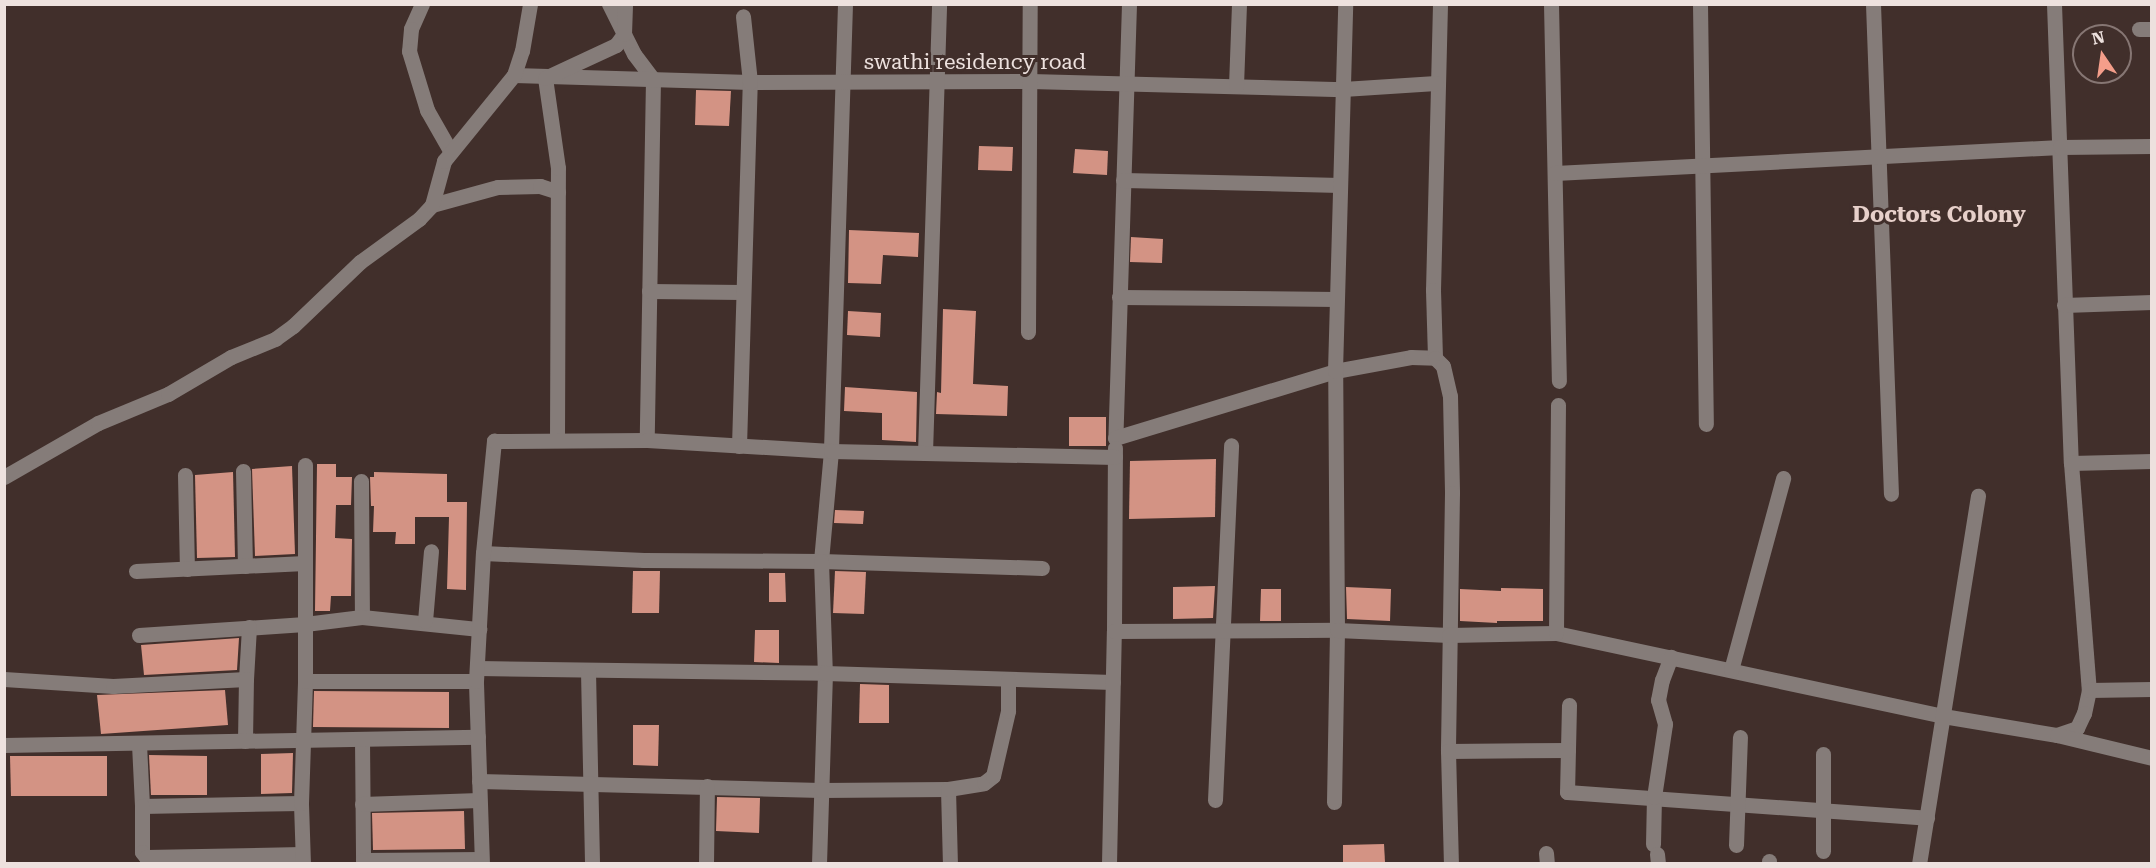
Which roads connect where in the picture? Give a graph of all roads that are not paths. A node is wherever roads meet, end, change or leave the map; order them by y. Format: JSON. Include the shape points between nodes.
{"nodes":[{"id":1,"x":422,"y":4,"type":"edge"},
{"id":2,"x":530,"y":4,"type":"edge"},
{"id":3,"x":609,"y":4,"type":"edge"},
{"id":4,"x":625,"y":4,"type":"edge"},
{"id":5,"x":845,"y":4,"type":"edge"},
{"id":6,"x":939,"y":4,"type":"edge"},
{"id":7,"x":1030,"y":4,"type":"edge"},
{"id":8,"x":1129,"y":4,"type":"edge"},
{"id":9,"x":1239,"y":4,"type":"edge"},
{"id":10,"x":1345,"y":4,"type":"edge"},
{"id":11,"x":1440,"y":4,"type":"edge"},
{"id":12,"x":1551,"y":4,"type":"edge"},
{"id":13,"x":1700,"y":4,"type":"edge"},
{"id":14,"x":1873,"y":4,"type":"edge"},
{"id":15,"x":2054,"y":4,"type":"edge"},
{"id":16,"x":743,"y":16,"type":"dead end"},
{"id":17,"x":624,"y":34,"type":"junction"},
{"id":18,"x":514,"y":75,"type":"junction"},
{"id":19,"x":545,"y":78,"type":"junction"},
{"id":20,"x":654,"y":79,"type":"junction"},
{"id":21,"x":1030,"y":81,"type":"junction"},
{"id":22,"x":750,"y":82,"type":"junction"},
{"id":23,"x":843,"y":83,"type":"junction"},
{"id":24,"x":1436,"y":83,"type":"junction"},
{"id":25,"x":937,"y":84,"type":"junction"},
{"id":26,"x":1126,"y":84,"type":"junction"},
{"id":27,"x":1236,"y":86,"type":"junction"},
{"id":28,"x":1343,"y":89,"type":"junction"},
{"id":29,"x":2151,"y":146,"type":"edge"},
{"id":30,"x":2060,"y":147,"type":"junction"},
{"id":31,"x":451,"y":152,"type":"junction"},
{"id":32,"x":1880,"y":157,"type":"junction"},
{"id":33,"x":1704,"y":164,"type":"junction"},
{"id":34,"x":1555,"y":173,"type":"junction"},
{"id":35,"x":1123,"y":180,"type":"junction"},
{"id":36,"x":1340,"y":185,"type":"junction"},
{"id":37,"x":558,"y":192,"type":"junction"},
{"id":38,"x":432,"y":205,"type":"junction"},
{"id":39,"x":648,"y":291,"type":"junction"},
{"id":40,"x":742,"y":292,"type":"junction"},
{"id":41,"x":1119,"y":297,"type":"junction"},
{"id":42,"x":1336,"y":299,"type":"junction"},
{"id":43,"x":2151,"y":302,"type":"edge"},
{"id":44,"x":2064,"y":305,"type":"junction"},
{"id":45,"x":1028,"y":332,"type":"dead end"},
{"id":46,"x":1435,"y":358,"type":"junction"},
{"id":47,"x":1335,"y":371,"type":"junction"},
{"id":48,"x":1559,"y":381,"type":"dead end"},
{"id":49,"x":1558,"y":405,"type":"dead end"},
{"id":50,"x":1706,"y":424,"type":"dead end"},
{"id":51,"x":1115,"y":438,"type":"junction"},
{"id":52,"x":557,"y":440,"type":"junction"},
{"id":53,"x":647,"y":440,"type":"junction"},
{"id":54,"x":1231,"y":445,"type":"dead end"},
{"id":55,"x":739,"y":446,"type":"junction"},
{"id":56,"x":831,"y":451,"type":"junction"},
{"id":57,"x":925,"y":453,"type":"junction"},
{"id":58,"x":1115,"y":457,"type":"junction"},
{"id":59,"x":2151,"y":461,"type":"edge"},
{"id":60,"x":2072,"y":463,"type":"junction"},
{"id":61,"x":305,"y":465,"type":"dead end"},
{"id":62,"x":243,"y":471,"type":"dead end"},
{"id":63,"x":185,"y":475,"type":"dead end"},
{"id":64,"x":4,"y":477,"type":"edge"},
{"id":65,"x":1783,"y":478,"type":"dead end"},
{"id":66,"x":361,"y":481,"type":"dead end"},
{"id":67,"x":1891,"y":494,"type":"dead end"},
{"id":68,"x":1978,"y":496,"type":"dead end"},
{"id":69,"x":431,"y":551,"type":"dead end"},
{"id":70,"x":483,"y":553,"type":"junction"},
{"id":71,"x":821,"y":561,"type":"junction"},
{"id":72,"x":305,"y":563,"type":"junction"},
{"id":73,"x":246,"y":566,"type":"junction"},
{"id":74,"x":1042,"y":568,"type":"dead end"},
{"id":75,"x":187,"y":569,"type":"junction"},
{"id":76,"x":136,"y":571,"type":"dead end"},
{"id":77,"x":362,"y":617,"type":"junction"},
{"id":78,"x":425,"y":621,"type":"junction"},
{"id":79,"x":305,"y":624,"type":"junction"},
{"id":80,"x":249,"y":627,"type":"junction"},
{"id":81,"x":479,"y":629,"type":"junction"},
{"id":82,"x":1337,"y":630,"type":"junction"},
{"id":83,"x":1114,"y":631,"type":"junction"},
{"id":84,"x":1224,"y":631,"type":"junction"},
{"id":85,"x":1556,"y":633,"type":"junction"},
{"id":86,"x":138,"y":635,"type":"dead end"},
{"id":87,"x":1449,"y":635,"type":"junction"},
{"id":88,"x":1671,"y":657,"type":"junction"},
{"id":89,"x":1731,"y":670,"type":"junction"},
{"id":90,"x":588,"y":671,"type":"junction"},
{"id":91,"x":825,"y":673,"type":"junction"},
{"id":92,"x":477,"y":674,"type":"junction"},
{"id":93,"x":4,"y":679,"type":"edge"},
{"id":94,"x":246,"y":679,"type":"junction"},
{"id":95,"x":1008,"y":680,"type":"junction"},
{"id":96,"x":305,"y":681,"type":"junction"},
{"id":97,"x":1113,"y":682,"type":"junction"},
{"id":98,"x":2151,"y":689,"type":"edge"},
{"id":99,"x":2089,"y":690,"type":"junction"},
{"id":100,"x":1569,"y":705,"type":"dead end"},
{"id":101,"x":1943,"y":716,"type":"junction"},
{"id":102,"x":2057,"y":735,"type":"junction"},
{"id":103,"x":478,"y":737,"type":"junction"},
{"id":104,"x":1740,"y":737,"type":"dead end"},
{"id":105,"x":362,"y":739,"type":"junction"},
{"id":106,"x":245,"y":741,"type":"junction"},
{"id":107,"x":303,"y":742,"type":"junction"},
{"id":108,"x":139,"y":744,"type":"junction"},
{"id":109,"x":4,"y":745,"type":"edge"},
{"id":110,"x":1568,"y":750,"type":"junction"},
{"id":111,"x":1448,"y":751,"type":"junction"},
{"id":112,"x":1823,"y":754,"type":"dead end"},
{"id":113,"x":2151,"y":758,"type":"edge"},
{"id":114,"x":479,"y":781,"type":"junction"},
{"id":115,"x":590,"y":785,"type":"junction"},
{"id":116,"x":707,"y":786,"type":"junction"},
{"id":117,"x":948,"y":789,"type":"junction"},
{"id":118,"x":821,"y":790,"type":"junction"},
{"id":119,"x":1654,"y":797,"type":"junction"},
{"id":120,"x":479,"y":800,"type":"junction"},
{"id":121,"x":1215,"y":800,"type":"dead end"},
{"id":122,"x":1334,"y":802,"type":"dead end"},
{"id":123,"x":301,"y":803,"type":"junction"},
{"id":124,"x":1738,"y":803,"type":"junction"},
{"id":125,"x":362,"y":804,"type":"junction"},
{"id":126,"x":142,"y":806,"type":"junction"},
{"id":127,"x":1823,"y":808,"type":"junction"},
{"id":128,"x":1927,"y":818,"type":"junction"},
{"id":129,"x":1736,"y":845,"type":"dead end"},
{"id":130,"x":1824,"y":851,"type":"dead end"},
{"id":131,"x":1656,"y":854,"type":"edge"},
{"id":132,"x":302,"y":859,"type":"edge"},
{"id":133,"x":251,"y":860,"type":"edge"},
{"id":134,"x":481,"y":861,"type":"edge"},
{"id":135,"x":363,"y":862,"type":"edge"},
{"id":136,"x":592,"y":864,"type":"edge"},
{"id":137,"x":706,"y":864,"type":"edge"},
{"id":138,"x":819,"y":864,"type":"edge"},
{"id":139,"x":950,"y":864,"type":"edge"},
{"id":140,"x":1109,"y":864,"type":"edge"},
{"id":141,"x":1451,"y":864,"type":"edge"},
{"id":142,"x":1919,"y":864,"type":"edge"}],
"edges":[{"from":1,"to":31,"type":"street","via":[[411,29],[408,51],[427,110]]},
{"from":2,"to":18,"type":"street"},
{"from":3,"to":17,"type":"street"},
{"from":4,"to":17,"type":"street"},
{"from":5,"to":23,"type":"street"},
{"from":6,"to":25,"type":"street"},
{"from":7,"to":21,"type":"street"},
{"from":8,"to":26,"type":"street"},
{"from":9,"to":27,"type":"street"},
{"from":10,"to":28,"type":"street"},
{"from":11,"to":24,"type":"street"},
{"from":12,"to":34,"type":"street"},
{"from":13,"to":33,"type":"street"},
{"from":14,"to":32,"type":"street"},
{"from":15,"to":30,"type":"street"},
{"from":16,"to":22,"type":"street"},
{"from":17,"to":19,"type":"street","via":[[604,52]]},
{"from":17,"to":20,"type":"street"},
{"from":18,"to":19,"type":"street","name":"swathi residency road"},
{"from":18,"to":31,"type":"street"},
{"from":19,"to":20,"type":"street","name":"swathi residency road"},
{"from":19,"to":37,"type":"street"},
{"from":20,"to":22,"type":"street","name":"swathi residency road"},
{"from":20,"to":39,"type":"street"},
{"from":21,"to":25,"type":"street","name":"swathi residency road"},
{"from":21,"to":26,"type":"street","name":"swathi residency road"},
{"from":21,"to":45,"type":"street"},
{"from":22,"to":23,"type":"street","name":"swathi residency road"},
{"from":22,"to":40,"type":"street"},
{"from":23,"to":25,"type":"street","name":"swathi residency road"},
{"from":23,"to":56,"type":"street"},
{"from":24,"to":28,"type":"street","name":"swathi residency road"},
{"from":24,"to":46,"type":"street"},
{"from":25,"to":57,"type":"street"},
{"from":26,"to":27,"type":"street","name":"swathi residency road"},
{"from":26,"to":35,"type":"street"},
{"from":27,"to":28,"type":"street","name":"swathi residency road"},
{"from":28,"to":36,"type":"street"},
{"from":29,"to":30,"type":"street"},
{"from":30,"to":32,"type":"street"},
{"from":30,"to":44,"type":"street"},
{"from":31,"to":38,"type":"street","via":[[438,177]]},
{"from":32,"to":33,"type":"street"},
{"from":32,"to":67,"type":"street"},
{"from":33,"to":34,"type":"street"},
{"from":33,"to":50,"type":"street"},
{"from":34,"to":48,"type":"street"},
{"from":35,"to":36,"type":"street"},
{"from":35,"to":41,"type":"street"},
{"from":36,"to":42,"type":"street"},
{"from":37,"to":38,"type":"street","via":[[540,186],[498,187]]},
{"from":37,"to":52,"type":"street"},
{"from":38,"to":64,"type":"street","via":[[360,262],[275,339],[231,357],[168,394],[98,423]]},
{"from":39,"to":40,"type":"street"},
{"from":39,"to":53,"type":"street"},
{"from":40,"to":55,"type":"street"},
{"from":41,"to":42,"type":"street"},
{"from":41,"to":51,"type":"street"},
{"from":42,"to":47,"type":"street"},
{"from":43,"to":44,"type":"street"},
{"from":44,"to":60,"type":"street"},
{"from":46,"to":47,"type":"street","via":[[1410,357]]},
{"from":46,"to":87,"type":"street","via":[[1443,366],[1450,396]]},
{"from":47,"to":51,"type":"street"},
{"from":47,"to":82,"type":"street"},
{"from":49,"to":85,"type":"street"},
{"from":51,"to":58,"type":"street"},
{"from":52,"to":53,"type":"street"},
{"from":52,"to":70,"type":"street","via":[[494,441]]},
{"from":53,"to":55,"type":"street"},
{"from":54,"to":84,"type":"street"},
{"from":55,"to":56,"type":"street"},
{"from":56,"to":57,"type":"street"},
{"from":56,"to":71,"type":"street"},
{"from":57,"to":58,"type":"street"},
{"from":58,"to":83,"type":"street"},
{"from":59,"to":60,"type":"street"},
{"from":60,"to":99,"type":"street"},
{"from":61,"to":72,"type":"street"},
{"from":62,"to":73,"type":"street"},
{"from":63,"to":75,"type":"street"},
{"from":65,"to":89,"type":"street"},
{"from":66,"to":77,"type":"street"},
{"from":68,"to":101,"type":"street"},
{"from":69,"to":78,"type":"street"},
{"from":70,"to":71,"type":"street","via":[[644,560]]},
{"from":70,"to":81,"type":"street"},
{"from":71,"to":74,"type":"street"},
{"from":71,"to":91,"type":"street"},
{"from":72,"to":73,"type":"street"},
{"from":72,"to":79,"type":"street"},
{"from":73,"to":75,"type":"street"},
{"from":75,"to":76,"type":"street"},
{"from":77,"to":78,"type":"street"},
{"from":77,"to":79,"type":"street"},
{"from":78,"to":81,"type":"street"},
{"from":79,"to":80,"type":"street"},
{"from":79,"to":96,"type":"street"},
{"from":80,"to":86,"type":"street"},
{"from":80,"to":94,"type":"street"},
{"from":81,"to":92,"type":"street"},
{"from":82,"to":84,"type":"street"},
{"from":82,"to":87,"type":"street"},
{"from":82,"to":122,"type":"street"},
{"from":83,"to":84,"type":"street"},
{"from":83,"to":97,"type":"street"},
{"from":84,"to":121,"type":"street"},
{"from":85,"to":87,"type":"street"},
{"from":85,"to":88,"type":"street"},
{"from":87,"to":111,"type":"street"},
{"from":88,"to":89,"type":"street"},
{"from":88,"to":119,"type":"street","via":[[1658,700],[1665,724]]},
{"from":89,"to":101,"type":"street"},
{"from":90,"to":91,"type":"street"},
{"from":90,"to":92,"type":"street"},
{"from":90,"to":115,"type":"street"},
{"from":91,"to":95,"type":"street"},
{"from":91,"to":118,"type":"street"},
{"from":92,"to":96,"type":"street"},
{"from":92,"to":103,"type":"street"},
{"from":93,"to":94,"type":"street","via":[[113,686]]},
{"from":94,"to":106,"type":"street"},
{"from":95,"to":97,"type":"street"},
{"from":95,"to":117,"type":"street","via":[[1008,711],[993,776],[984,783]]},
{"from":96,"to":107,"type":"street"},
{"from":97,"to":140,"type":"street"},
{"from":98,"to":99,"type":"street"},
{"from":99,"to":102,"type":"street","via":[[2085,713],[2077,728]]},
{"from":100,"to":110,"type":"street"},
{"from":101,"to":102,"type":"street"},
{"from":101,"to":128,"type":"street"},
{"from":102,"to":113,"type":"street"},
{"from":103,"to":105,"type":"street"},
{"from":103,"to":114,"type":"street"},
{"from":104,"to":124,"type":"street"},
{"from":105,"to":107,"type":"street"},
{"from":105,"to":125,"type":"street"},
{"from":106,"to":107,"type":"street"},
{"from":106,"to":108,"type":"street"},
{"from":107,"to":123,"type":"street"},
{"from":108,"to":109,"type":"street"},
{"from":108,"to":126,"type":"street"},
{"from":110,"to":111,"type":"street"},
{"from":110,"to":119,"type":"street","via":[[1567,792]]},
{"from":111,"to":141,"type":"street"},
{"from":112,"to":127,"type":"street"},
{"from":114,"to":115,"type":"street"},
{"from":114,"to":120,"type":"street"},
{"from":115,"to":116,"type":"street"},
{"from":115,"to":136,"type":"street"},
{"from":116,"to":118,"type":"street"},
{"from":116,"to":137,"type":"street"},
{"from":117,"to":118,"type":"street"},
{"from":117,"to":139,"type":"street"},
{"from":118,"to":138,"type":"street"},
{"from":119,"to":124,"type":"street"},
{"from":119,"to":131,"type":"street"},
{"from":120,"to":125,"type":"street"},
{"from":120,"to":134,"type":"street"},
{"from":123,"to":126,"type":"street"},
{"from":123,"to":132,"type":"street"},
{"from":124,"to":127,"type":"street"},
{"from":124,"to":129,"type":"street"},
{"from":125,"to":135,"type":"street"},
{"from":126,"to":133,"type":"street","via":[[142,852],[146,857]]},
{"from":127,"to":128,"type":"street"},
{"from":127,"to":130,"type":"street"},
{"from":128,"to":142,"type":"street"},
{"from":132,"to":133,"type":"street"},
{"from":134,"to":135,"type":"street"}]}
